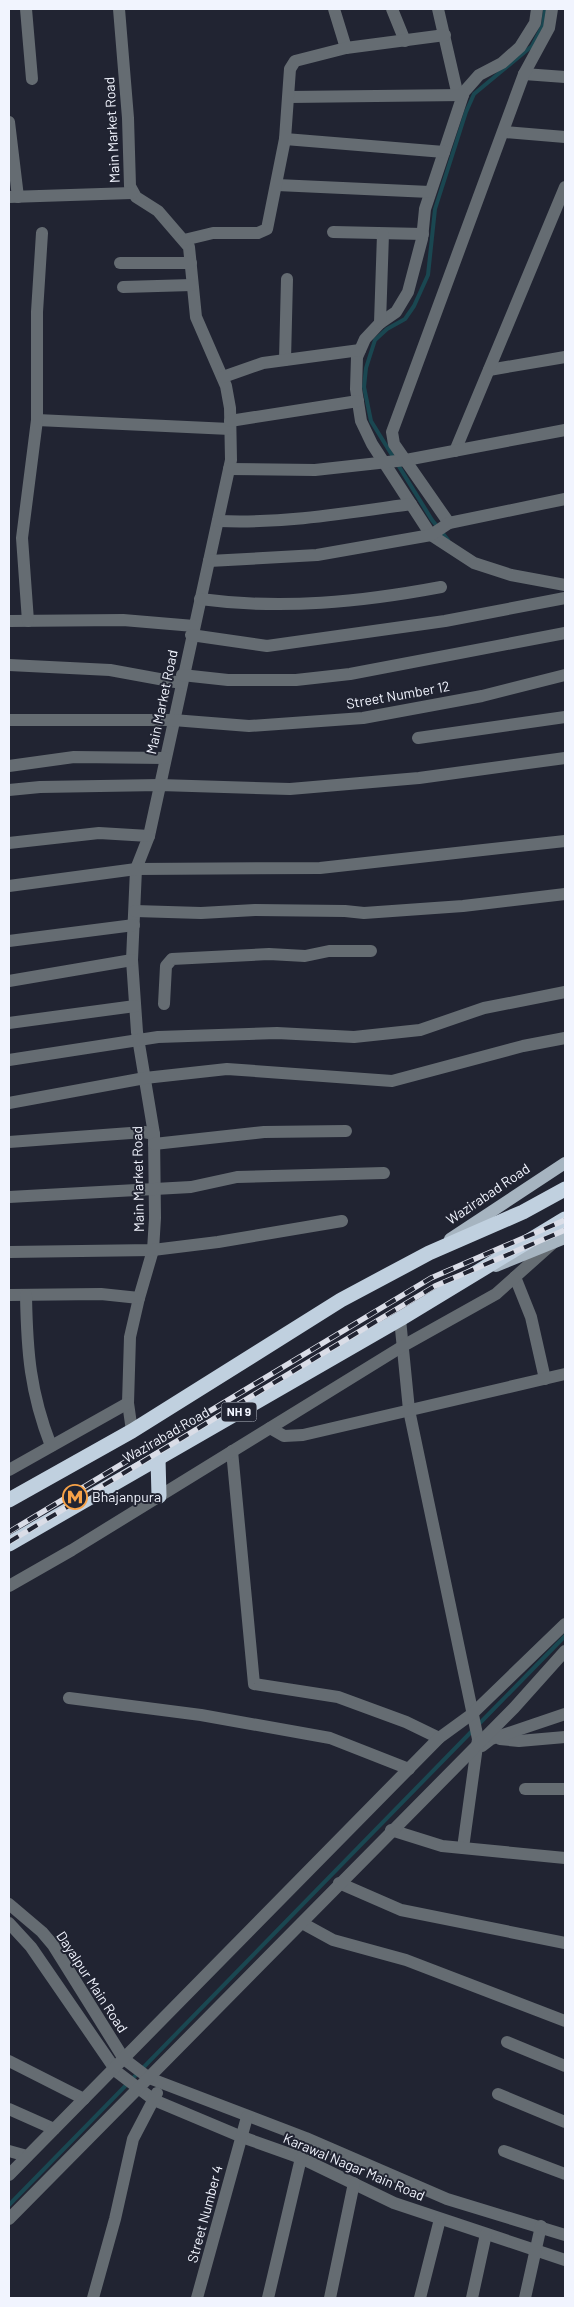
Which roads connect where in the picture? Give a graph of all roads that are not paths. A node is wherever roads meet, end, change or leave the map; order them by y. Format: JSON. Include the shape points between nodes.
{"nodes":[{"id":1,"x":26,"y":9,"type":"edge"},
{"id":2,"x":120,"y":9,"type":"edge"},
{"id":3,"x":334,"y":9,"type":"edge"},
{"id":4,"x":392,"y":9,"type":"edge"},
{"id":5,"x":438,"y":9,"type":"edge"},
{"id":6,"x":537,"y":9,"type":"edge"},
{"id":7,"x":552,"y":9,"type":"edge"},
{"id":8,"x":445,"y":35,"type":"junction"},
{"id":9,"x":405,"y":40,"type":"junction"},
{"id":10,"x":346,"y":48,"type":"junction"},
{"id":11,"x":524,"y":74,"type":"junction"},
{"id":12,"x":565,"y":77,"type":"edge"},
{"id":13,"x":32,"y":79,"type":"dead end"},
{"id":14,"x":460,"y":96,"type":"junction"},
{"id":15,"x":288,"y":97,"type":"junction"},
{"id":16,"x":9,"y":122,"type":"edge"},
{"id":17,"x":504,"y":132,"type":"junction"},
{"id":18,"x":565,"y":137,"type":"edge"},
{"id":19,"x":285,"y":139,"type":"junction"},
{"id":20,"x":444,"y":152,"type":"junction"},
{"id":21,"x":277,"y":185,"type":"junction"},
{"id":22,"x":565,"y":188,"type":"edge"},
{"id":23,"x":430,"y":192,"type":"junction"},
{"id":24,"x":132,"y":193,"type":"junction"},
{"id":25,"x":13,"y":197,"type":"edge"},
{"id":26,"x":42,"y":232,"type":"dead end"},
{"id":27,"x":333,"y":232,"type":"dead end"},
{"id":28,"x":383,"y":234,"type":"junction"},
{"id":29,"x":422,"y":234,"type":"junction"},
{"id":30,"x":184,"y":240,"type":"junction"},
{"id":31,"x":120,"y":263,"type":"dead end"},
{"id":32,"x":191,"y":263,"type":"junction"},
{"id":33,"x":287,"y":279,"type":"dead end"},
{"id":34,"x":192,"y":285,"type":"junction"},
{"id":35,"x":122,"y":287,"type":"dead end"},
{"id":36,"x":380,"y":323,"type":"junction"},
{"id":37,"x":360,"y":350,"type":"junction"},
{"id":38,"x":565,"y":357,"type":"edge"},
{"id":39,"x":285,"y":360,"type":"junction"},
{"id":40,"x":489,"y":370,"type":"junction"},
{"id":41,"x":223,"y":377,"type":"junction"},
{"id":42,"x":358,"y":401,"type":"junction"},
{"id":43,"x":37,"y":420,"type":"junction"},
{"id":44,"x":230,"y":425,"type":"junction"},
{"id":45,"x":565,"y":430,"type":"edge"},
{"id":46,"x":455,"y":451,"type":"junction"},
{"id":47,"x":394,"y":461,"type":"junction"},
{"id":48,"x":229,"y":469,"type":"junction"},
{"id":49,"x":565,"y":498,"type":"edge"},
{"id":50,"x":411,"y":504,"type":"junction"},
{"id":51,"x":218,"y":521,"type":"junction"},
{"id":52,"x":439,"y":528,"type":"junction"},
{"id":53,"x":209,"y":561,"type":"junction"},
{"id":54,"x":565,"y":585,"type":"edge"},
{"id":55,"x":441,"y":587,"type":"dead end"},
{"id":56,"x":200,"y":598,"type":"junction"},
{"id":57,"x":565,"y":598,"type":"edge"},
{"id":58,"x":9,"y":621,"type":"edge"},
{"id":59,"x":28,"y":621,"type":"junction"},
{"id":60,"x":192,"y":630,"type":"junction"},
{"id":61,"x":565,"y":633,"type":"edge"},
{"id":62,"x":9,"y":666,"type":"edge"},
{"id":63,"x":565,"y":676,"type":"edge"},
{"id":64,"x":182,"y":679,"type":"junction"},
{"id":65,"x":565,"y":717,"type":"edge"},
{"id":66,"x":9,"y":720,"type":"edge"},
{"id":67,"x":173,"y":720,"type":"junction"},
{"id":68,"x":418,"y":738,"type":"dead end"},
{"id":69,"x":165,"y":758,"type":"junction"},
{"id":70,"x":565,"y":758,"type":"edge"},
{"id":71,"x":9,"y":766,"type":"edge"},
{"id":72,"x":160,"y":785,"type":"junction"},
{"id":73,"x":9,"y":790,"type":"edge"},
{"id":74,"x":149,"y":836,"type":"junction"},
{"id":75,"x":565,"y":841,"type":"edge"},
{"id":76,"x":9,"y":843,"type":"edge"},
{"id":77,"x":136,"y":869,"type":"junction"},
{"id":78,"x":9,"y":886,"type":"edge"},
{"id":79,"x":565,"y":894,"type":"edge"},
{"id":80,"x":135,"y":911,"type":"junction"},
{"id":81,"x":134,"y":925,"type":"junction"},
{"id":82,"x":9,"y":941,"type":"edge"},
{"id":83,"x":371,"y":951,"type":"dead end"},
{"id":84,"x":132,"y":960,"type":"junction"},
{"id":85,"x":9,"y":981,"type":"edge"},
{"id":86,"x":565,"y":992,"type":"edge"},
{"id":87,"x":164,"y":1004,"type":"dead end"},
{"id":88,"x":135,"y":1006,"type":"junction"},
{"id":89,"x":9,"y":1023,"type":"edge"},
{"id":90,"x":565,"y":1038,"type":"edge"},
{"id":91,"x":138,"y":1040,"type":"junction"},
{"id":92,"x":9,"y":1060,"type":"edge"},
{"id":93,"x":145,"y":1078,"type":"junction"},
{"id":94,"x":9,"y":1103,"type":"edge"},
{"id":95,"x":346,"y":1131,"type":"dead end"},
{"id":96,"x":154,"y":1139,"type":"junction"},
{"id":97,"x":9,"y":1142,"type":"edge"},
{"id":98,"x":565,"y":1164,"type":"edge"},
{"id":99,"x":384,"y":1173,"type":"dead end"},
{"id":100,"x":155,"y":1188,"type":"junction"},
{"id":101,"x":565,"y":1189,"type":"edge"},
{"id":102,"x":9,"y":1197,"type":"edge"},
{"id":103,"x":565,"y":1218,"type":"edge"},
{"id":104,"x":342,"y":1221,"type":"dead end"},
{"id":105,"x":565,"y":1238,"type":"edge"},
{"id":106,"x":553,"y":1243,"type":"junction"},
{"id":107,"x":153,"y":1250,"type":"junction"},
{"id":108,"x":9,"y":1252,"type":"edge"},
{"id":109,"x":429,"y":1252,"type":"junction"},
{"id":110,"x":469,"y":1278,"type":"junction"},
{"id":111,"x":515,"y":1278,"type":"junction"},
{"id":112,"x":26,"y":1295,"type":"junction"},
{"id":113,"x":9,"y":1296,"type":"edge"},
{"id":114,"x":139,"y":1298,"type":"junction"},
{"id":115,"x":400,"y":1319,"type":"junction"},
{"id":116,"x":402,"y":1346,"type":"junction"},
{"id":117,"x":565,"y":1374,"type":"edge"},
{"id":118,"x":544,"y":1379,"type":"junction"},
{"id":119,"x":128,"y":1403,"type":"junction"},
{"id":120,"x":409,"y":1410,"type":"junction"},
{"id":121,"x":270,"y":1428,"type":"junction"},
{"id":122,"x":132,"y":1431,"type":"junction"},
{"id":123,"x":51,"y":1446,"type":"junction"},
{"id":124,"x":232,"y":1451,"type":"junction"},
{"id":125,"x":158,"y":1459,"type":"junction"},
{"id":126,"x":9,"y":1470,"type":"edge"},
{"id":127,"x":159,"y":1496,"type":"junction"},
{"id":128,"x":9,"y":1500,"type":"edge"},
{"id":129,"x":9,"y":1544,"type":"edge"},
{"id":130,"x":9,"y":1586,"type":"edge"},
{"id":131,"x":565,"y":1624,"type":"edge"},
{"id":132,"x":565,"y":1651,"type":"edge"},
{"id":133,"x":69,"y":1698,"type":"dead end"},
{"id":134,"x":565,"y":1714,"type":"edge"},
{"id":135,"x":472,"y":1720,"type":"junction"},
{"id":136,"x":565,"y":1737,"type":"edge"},
{"id":137,"x":439,"y":1738,"type":"junction"},
{"id":138,"x":495,"y":1739,"type":"junction"},
{"id":139,"x":478,"y":1744,"type":"junction"},
{"id":140,"x":409,"y":1768,"type":"junction"},
{"id":141,"x":525,"y":1789,"type":"dead end"},
{"id":142,"x":565,"y":1789,"type":"edge"},
{"id":143,"x":391,"y":1830,"type":"junction"},
{"id":144,"x":463,"y":1848,"type":"junction"},
{"id":145,"x":565,"y":1858,"type":"edge"},
{"id":146,"x":339,"y":1883,"type":"junction"},
{"id":147,"x":9,"y":1904,"type":"edge"},
{"id":148,"x":9,"y":1923,"type":"edge"},
{"id":149,"x":302,"y":1923,"type":"junction"},
{"id":150,"x":565,"y":1942,"type":"edge"},
{"id":151,"x":565,"y":2021,"type":"edge"},
{"id":152,"x":507,"y":2042,"type":"dead end"},
{"id":153,"x":125,"y":2060,"type":"junction"},
{"id":154,"x":9,"y":2061,"type":"edge"},
{"id":155,"x":565,"y":2066,"type":"edge"},
{"id":156,"x":116,"y":2070,"type":"junction"},
{"id":157,"x":150,"y":2078,"type":"junction"},
{"id":158,"x":135,"y":2086,"type":"junction"},
{"id":159,"x":498,"y":2094,"type":"dead end"},
{"id":160,"x":84,"y":2099,"type":"junction"},
{"id":161,"x":154,"y":2100,"type":"junction"},
{"id":162,"x":9,"y":2109,"type":"edge"},
{"id":163,"x":247,"y":2117,"type":"junction"},
{"id":164,"x":565,"y":2122,"type":"edge"},
{"id":165,"x":54,"y":2129,"type":"junction"},
{"id":166,"x":242,"y":2137,"type":"junction"},
{"id":167,"x":9,"y":2150,"type":"edge"},
{"id":168,"x":504,"y":2151,"type":"dead end"},
{"id":169,"x":27,"y":2156,"type":"junction"},
{"id":170,"x":301,"y":2158,"type":"junction"},
{"id":171,"x":9,"y":2174,"type":"edge"},
{"id":172,"x":565,"y":2174,"type":"edge"},
{"id":173,"x":354,"y":2183,"type":"junction"},
{"id":174,"x":9,"y":2219,"type":"edge"},
{"id":175,"x":440,"y":2219,"type":"junction"},
{"id":176,"x":541,"y":2226,"type":"junction"},
{"id":177,"x":486,"y":2234,"type":"junction"},
{"id":178,"x":565,"y":2235,"type":"edge"},
{"id":179,"x":535,"y":2250,"type":"junction"},
{"id":180,"x":565,"y":2260,"type":"edge"},
{"id":181,"x":93,"y":2298,"type":"edge"},
{"id":182,"x":197,"y":2298,"type":"edge"},
{"id":183,"x":268,"y":2298,"type":"edge"},
{"id":184,"x":330,"y":2298,"type":"edge"},
{"id":185,"x":420,"y":2298,"type":"edge"},
{"id":186,"x":472,"y":2298,"type":"edge"},
{"id":187,"x":525,"y":2298,"type":"edge"}],
"edges":[{"from":1,"to":13,"type":"street"},
{"from":2,"to":24,"type":"street","name":"Main Market Road"},
{"from":3,"to":10,"type":"street"},
{"from":4,"to":9,"type":"street"},
{"from":5,"to":8,"type":"street"},
{"from":6,"to":14,"type":"street","via":[[535,23],[520,47],[502,63],[480,75]]},
{"from":7,"to":11,"type":"street","via":[[549,28]]},
{"from":8,"to":9,"type":"street"},
{"from":8,"to":14,"type":"street"},
{"from":9,"to":10,"type":"street"},
{"from":10,"to":15,"type":"street","via":[[295,61],[290,69]]},
{"from":11,"to":12,"type":"street"},
{"from":11,"to":17,"type":"street"},
{"from":14,"to":15,"type":"street"},
{"from":14,"to":20,"type":"street"},
{"from":15,"to":19,"type":"street"},
{"from":16,"to":25,"type":"street"},
{"from":17,"to":18,"type":"street"},
{"from":17,"to":47,"type":"street","via":[[395,421],[392,438]]},
{"from":19,"to":20,"type":"street"},
{"from":19,"to":21,"type":"street"},
{"from":20,"to":23,"type":"street"},
{"from":21,"to":23,"type":"street"},
{"from":21,"to":30,"type":"street","via":[[269,224],[263,232],[213,233]]},
{"from":22,"to":40,"type":"street"},
{"from":23,"to":29,"type":"street"},
{"from":24,"to":25,"type":"street"},
{"from":24,"to":30,"type":"street","name":"Main Market Road","via":[[158,211]]},
{"from":26,"to":43,"type":"street","via":[[37,312]]},
{"from":27,"to":28,"type":"street"},
{"from":28,"to":29,"type":"street"},
{"from":28,"to":36,"type":"street"},
{"from":29,"to":36,"type":"street","via":[[408,292],[396,312]]},
{"from":30,"to":32,"type":"street","name":"Main Market Road","via":[[189,246]]},
{"from":31,"to":32,"type":"street"},
{"from":32,"to":34,"type":"street","name":"Main Market Road"},
{"from":33,"to":39,"type":"street"},
{"from":34,"to":35,"type":"street"},
{"from":34,"to":41,"type":"street","name":"Main Market Road","via":[[199,327]]},
{"from":36,"to":37,"type":"street","via":[[365,339]]},
{"from":37,"to":39,"type":"street"},
{"from":37,"to":42,"type":"street","via":[[357,357]]},
{"from":38,"to":40,"type":"street"},
{"from":39,"to":41,"type":"street","via":[[263,363]]},
{"from":40,"to":46,"type":"street"},
{"from":41,"to":44,"type":"street","name":"Main Market Road"},
{"from":42,"to":44,"type":"street"},
{"from":42,"to":47,"type":"street","via":[[361,421]]},
{"from":43,"to":44,"type":"street"},
{"from":43,"to":59,"type":"street","via":[[22,538]]},
{"from":44,"to":48,"type":"street","name":"Main Market Road"},
{"from":45,"to":46,"type":"street"},
{"from":46,"to":47,"type":"street"},
{"from":47,"to":48,"type":"street","via":[[315,470]]},
{"from":47,"to":50,"type":"street"},
{"from":47,"to":52,"type":"street"},
{"from":48,"to":51,"type":"street","name":"Main Market Road"},
{"from":49,"to":52,"type":"street"},
{"from":50,"to":51,"type":"street","via":[[311,518]]},
{"from":50,"to":52,"type":"street"},
{"from":51,"to":53,"type":"street","name":"Main Market Road"},
{"from":52,"to":53,"type":"street","via":[[317,555]]},
{"from":52,"to":54,"type":"street","via":[[474,563],[511,575]]},
{"from":53,"to":56,"type":"street","name":"Main Market Road"},
{"from":55,"to":56,"type":"street","via":[[314,604],[239,604]]},
{"from":56,"to":60,"type":"street","name":"Main Market Road"},
{"from":57,"to":60,"type":"street","via":[[445,621],[268,646]]},
{"from":58,"to":59,"type":"street"},
{"from":59,"to":60,"type":"street","via":[[123,620]]},
{"from":60,"to":64,"type":"street","name":"Main Market Road"},
{"from":61,"to":64,"type":"street","via":[[350,674],[296,680]]},
{"from":62,"to":64,"type":"street","via":[[110,670]]},
{"from":63,"to":67,"type":"street","name":"Street Number 12","via":[[482,696],[363,718],[249,726]]},
{"from":64,"to":67,"type":"street","name":"Main Market Road"},
{"from":65,"to":68,"type":"street"},
{"from":66,"to":67,"type":"street","name":"Street Number 12"},
{"from":67,"to":69,"type":"street","name":"Main Market Road"},
{"from":69,"to":71,"type":"street","via":[[74,757]]},
{"from":69,"to":72,"type":"street","name":"Main Market Road"},
{"from":70,"to":72,"type":"street","via":[[419,778],[290,789]]},
{"from":72,"to":73,"type":"street"},
{"from":72,"to":74,"type":"street","name":"Main Market Road"},
{"from":74,"to":76,"type":"street","via":[[99,833]]},
{"from":74,"to":77,"type":"street","name":"Main Market Road"},
{"from":75,"to":77,"type":"street","via":[[320,868]]},
{"from":77,"to":78,"type":"street"},
{"from":77,"to":80,"type":"street","name":"Main Market Road"},
{"from":79,"to":80,"type":"street","via":[[364,914],[344,911]]},
{"from":80,"to":81,"type":"street","name":"Main Market Road"},
{"from":81,"to":82,"type":"street"},
{"from":81,"to":84,"type":"street","name":"Main Market Road"},
{"from":83,"to":87,"type":"street","via":[[172,959],[166,966]]},
{"from":84,"to":85,"type":"street"},
{"from":84,"to":88,"type":"street","name":"Main Market Road"},
{"from":86,"to":91,"type":"street","via":[[484,1008],[426,1029],[407,1032],[354,1037],[276,1033]]},
{"from":88,"to":89,"type":"street"},
{"from":88,"to":91,"type":"street","name":"Main Market Road"},
{"from":90,"to":93,"type":"street","via":[[392,1081],[228,1069]]},
{"from":91,"to":92,"type":"street"},
{"from":91,"to":93,"type":"street","name":"Main Market Road"},
{"from":93,"to":94,"type":"street"},
{"from":93,"to":96,"type":"street","name":"Main Market Road"},
{"from":95,"to":96,"type":"street"},
{"from":96,"to":97,"type":"street","via":[[144,1132]]},
{"from":96,"to":100,"type":"street","name":"Main Market Road"},
{"from":98,"to":109,"type":"main road","name":"Wazirabad Road"},
{"from":99,"to":100,"type":"street","via":[[238,1177],[192,1187]]},
{"from":100,"to":102,"type":"street"},
{"from":100,"to":107,"type":"street","name":"Main Market Road"},
{"from":101,"to":109,"type":"highway","name":"Wazirabad Road","via":[[523,1212]]},
{"from":103,"to":110,"type":"highway","name":"Wazirabad Road","number":"NH 9"},
{"from":104,"to":107,"type":"street"},
{"from":105,"to":106,"type":"main road","name":"Wazirabad Road"},
{"from":106,"to":110,"type":"main road","name":"Wazirabad Road"},
{"from":106,"to":111,"type":"street"},
{"from":107,"to":108,"type":"street"},
{"from":107,"to":114,"type":"street","name":"Main Market Road"},
{"from":109,"to":122,"type":"highway","name":"Wazirabad Road","via":[[341,1300]]},
{"from":110,"to":115,"type":"highway","name":"Wazirabad Road","number":"NH 9"},
{"from":111,"to":116,"type":"street","via":[[496,1294]]},
{"from":111,"to":118,"type":"street","via":[[531,1317]]},
{"from":112,"to":113,"type":"street"},
{"from":112,"to":114,"type":"street","via":[[101,1294]]},
{"from":112,"to":123,"type":"street","via":[[28,1361],[34,1395]]},
{"from":114,"to":119,"type":"street","name":"Main Market Road","via":[[130,1337]]},
{"from":115,"to":116,"type":"street"},
{"from":115,"to":125,"type":"highway","name":"Wazirabad Road","number":"NH 9"},
{"from":116,"to":120,"type":"street"},
{"from":116,"to":121,"type":"street"},
{"from":117,"to":118,"type":"street"},
{"from":118,"to":120,"type":"street"},
{"from":119,"to":122,"type":"street","name":"Main Market Road"},
{"from":119,"to":123,"type":"street"},
{"from":120,"to":121,"type":"street","via":[[297,1435],[284,1436]]},
{"from":120,"to":135,"type":"street"},
{"from":121,"to":124,"type":"street"},
{"from":122,"to":128,"type":"highway","name":"Wazirabad Road"},
{"from":123,"to":126,"type":"street"},
{"from":124,"to":127,"type":"street"},
{"from":124,"to":137,"type":"street","via":[[254,1684],[338,1697]]},
{"from":125,"to":127,"type":"highway"},
{"from":125,"to":129,"type":"highway","name":"Wazirabad Road","number":"NH 9"},
{"from":127,"to":130,"type":"street"},
{"from":131,"to":135,"type":"street"},
{"from":132,"to":139,"type":"street"},
{"from":133,"to":140,"type":"street","via":[[201,1715],[330,1738]]},
{"from":134,"to":138,"type":"street"},
{"from":135,"to":137,"type":"street"},
{"from":135,"to":139,"type":"street"},
{"from":136,"to":138,"type":"street","via":[[519,1741]]},
{"from":137,"to":140,"type":"street"},
{"from":138,"to":139,"type":"street"},
{"from":139,"to":143,"type":"street"},
{"from":139,"to":144,"type":"street"},
{"from":140,"to":153,"type":"street"},
{"from":141,"to":142,"type":"street"},
{"from":143,"to":144,"type":"street","via":[[442,1846]]},
{"from":143,"to":146,"type":"street"},
{"from":144,"to":145,"type":"street"},
{"from":146,"to":149,"type":"street"},
{"from":146,"to":150,"type":"street","via":[[401,1910]]},
{"from":147,"to":153,"type":"street","name":"Dayalpur Main Road","via":[[53,1945]]},
{"from":148,"to":156,"type":"street","name":"Dayalpur Main Road","via":[[30,1947]]},
{"from":149,"to":151,"type":"street","via":[[333,1940],[406,1960]]},
{"from":149,"to":157,"type":"street"},
{"from":152,"to":155,"type":"street"},
{"from":153,"to":156,"type":"street"},
{"from":153,"to":157,"type":"street","name":"Karawal Nagar Main Road"},
{"from":154,"to":160,"type":"street"},
{"from":156,"to":158,"type":"street","name":"Karawal Nagar Main Road"},
{"from":156,"to":160,"type":"street"},
{"from":157,"to":158,"type":"street"},
{"from":157,"to":161,"type":"street"},
{"from":157,"to":163,"type":"street","name":"Karawal Nagar Main Road"},
{"from":158,"to":161,"type":"street","name":"Karawal Nagar Main Road"},
{"from":158,"to":174,"type":"street"},
{"from":159,"to":164,"type":"street"},
{"from":160,"to":165,"type":"street"},
{"from":161,"to":166,"type":"street","name":"Karawal Nagar Main Road"},
{"from":161,"to":181,"type":"street","via":[[133,2139]]},
{"from":162,"to":165,"type":"street"},
{"from":163,"to":166,"type":"street","name":"Street Number 4"},
{"from":163,"to":176,"type":"street","name":"Karawal Nagar Main Road","via":[[306,2138],[447,2198]]},
{"from":165,"to":169,"type":"street"},
{"from":166,"to":170,"type":"street","name":"Karawal Nagar Main Road"},
{"from":166,"to":182,"type":"street","name":"Street Number 4"},
{"from":167,"to":169,"type":"street"},
{"from":168,"to":172,"type":"street"},
{"from":169,"to":171,"type":"street"},
{"from":170,"to":173,"type":"street","name":"Karawal Nagar Main Road"},
{"from":170,"to":183,"type":"street"},
{"from":173,"to":175,"type":"street","name":"Karawal Nagar Main Road","via":[[394,2203]]},
{"from":173,"to":184,"type":"street"},
{"from":175,"to":177,"type":"street","name":"Karawal Nagar Main Road"},
{"from":175,"to":185,"type":"street"},
{"from":176,"to":178,"type":"street","name":"Karawal Nagar Main Road"},
{"from":176,"to":179,"type":"street"},
{"from":177,"to":179,"type":"street","name":"Karawal Nagar Main Road"},
{"from":177,"to":186,"type":"street"},
{"from":179,"to":180,"type":"street","name":"Karawal Nagar Main Road"},
{"from":179,"to":187,"type":"street"}]}
